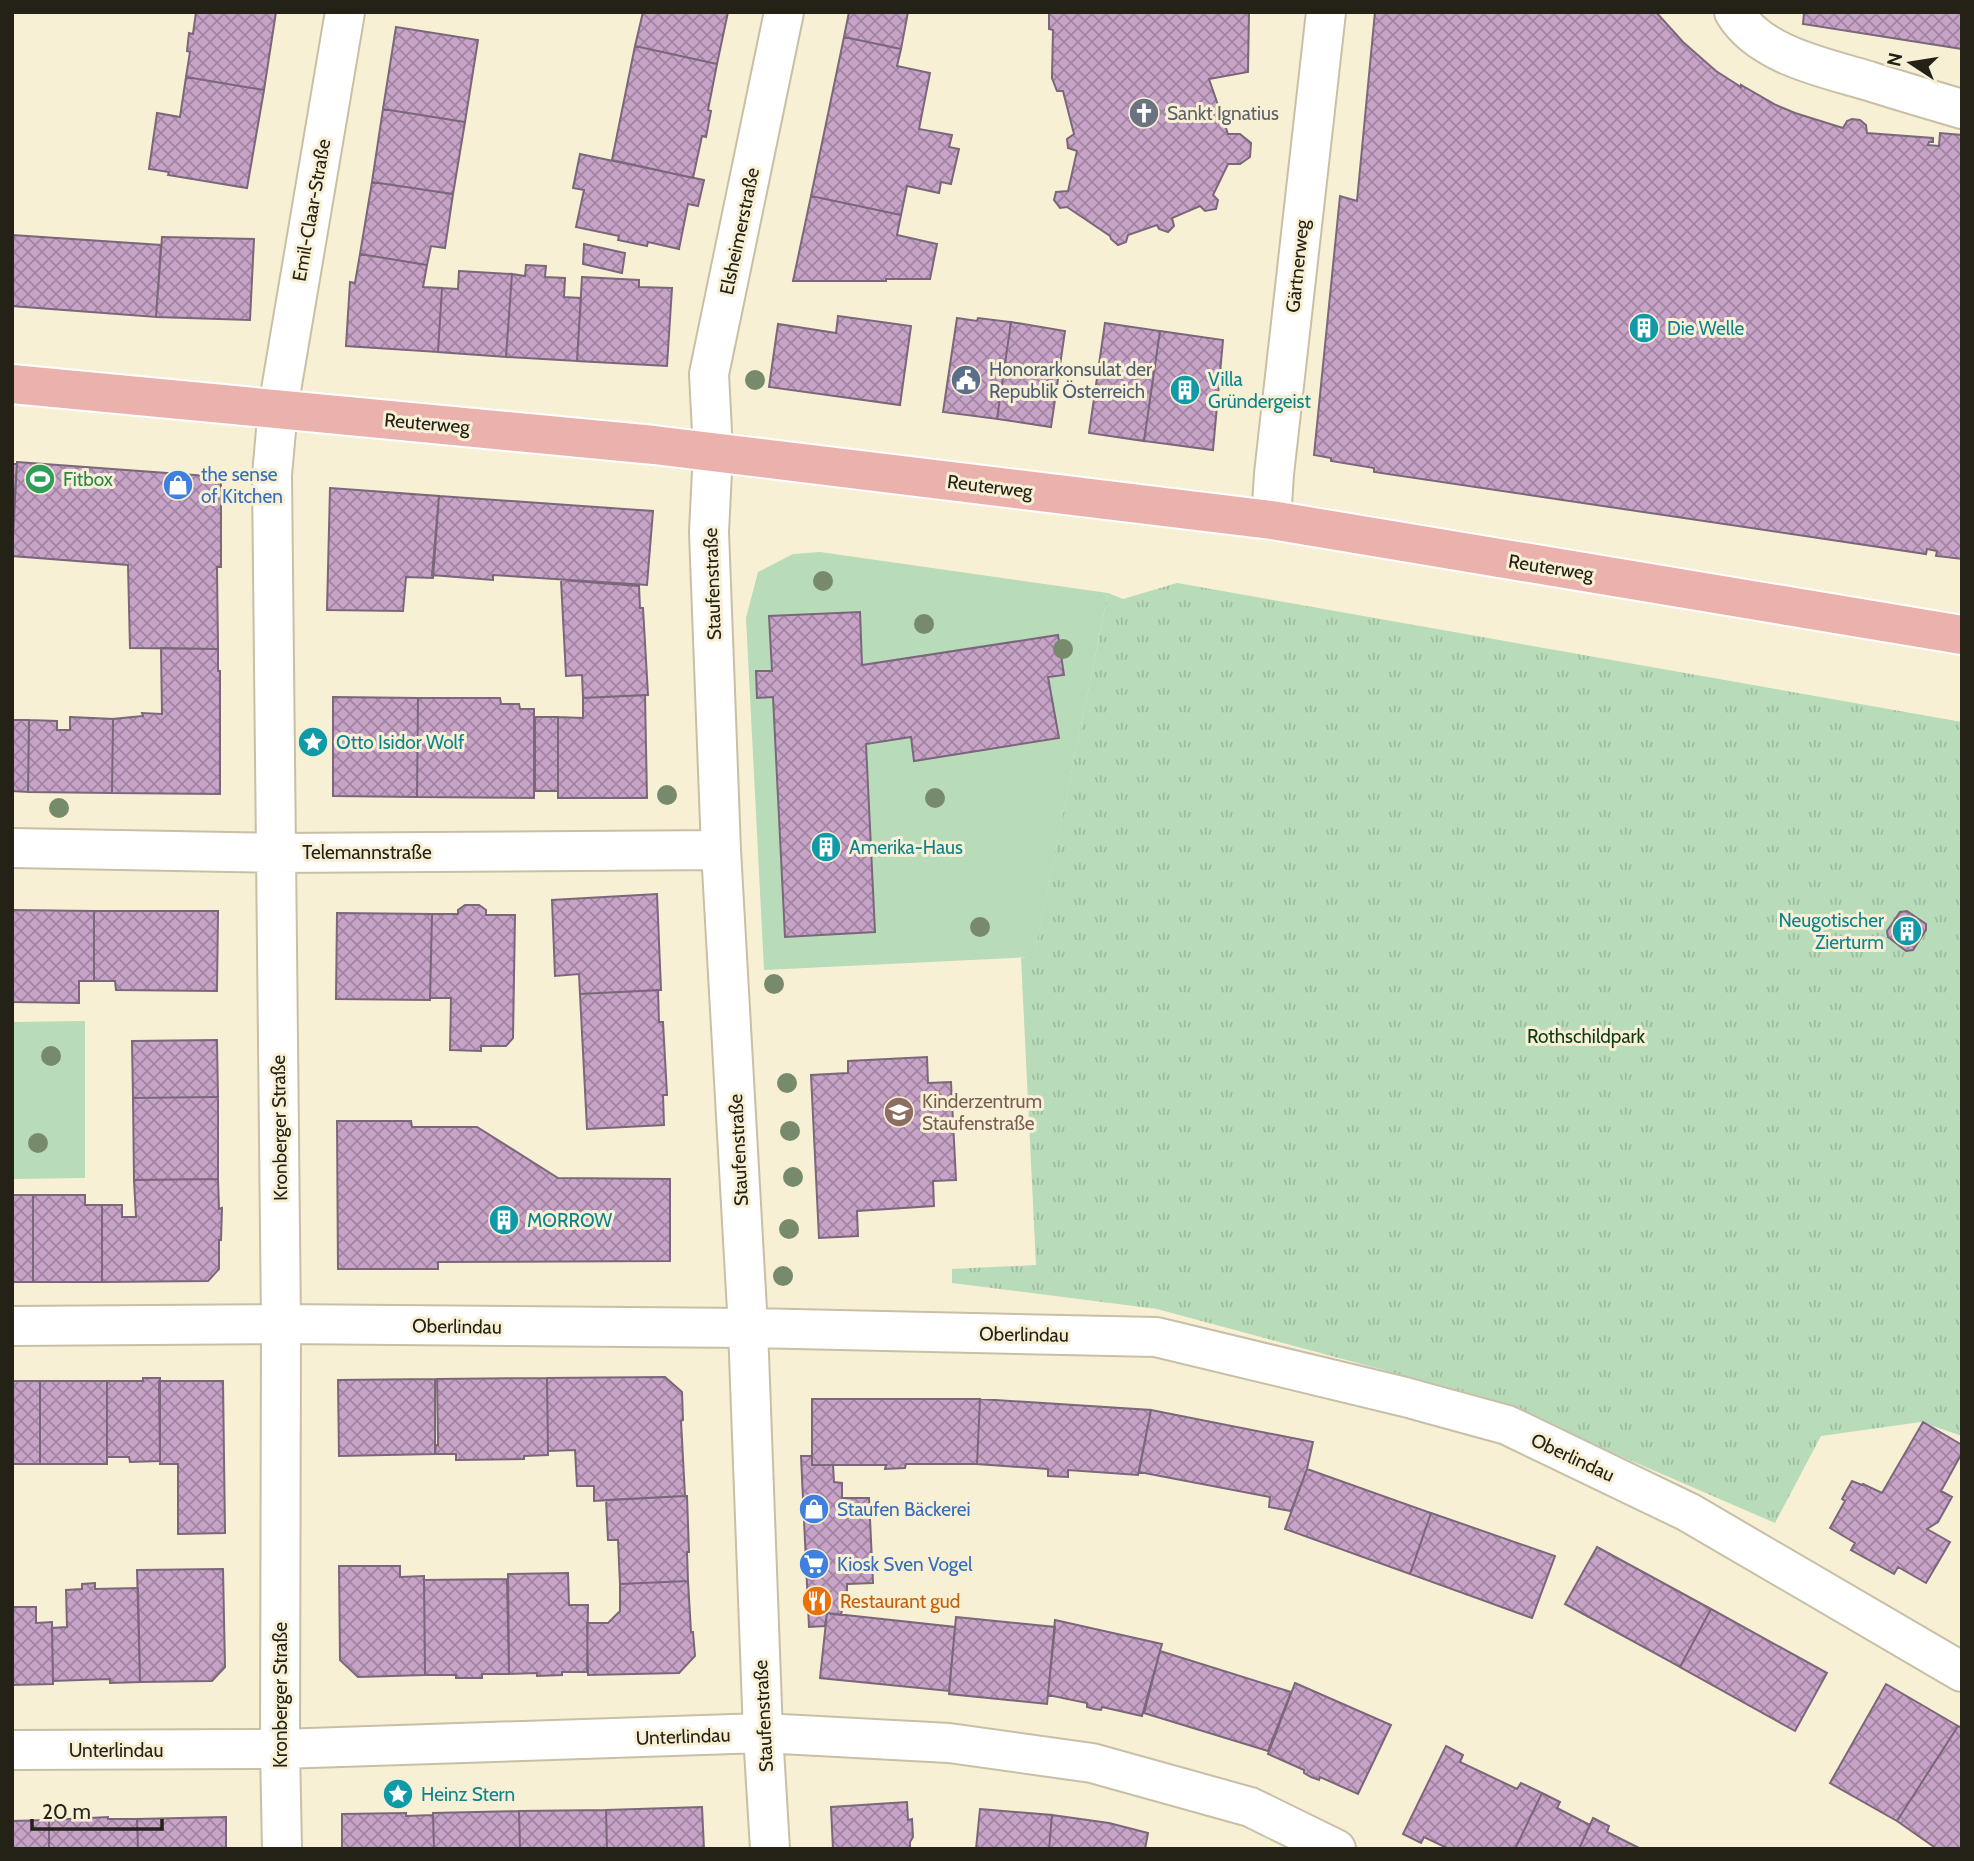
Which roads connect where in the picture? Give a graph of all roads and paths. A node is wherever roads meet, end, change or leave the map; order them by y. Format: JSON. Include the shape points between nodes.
{"nodes":[{"id":1,"x":345,"y":12,"type":"edge"},
{"id":2,"x":784,"y":12,"type":"edge"},
{"id":3,"x":1326,"y":12,"type":"edge"},
{"id":4,"x":1734,"y":12,"type":"edge"},
{"id":5,"x":1962,"y":109,"type":"edge"},
{"id":6,"x":12,"y":384,"type":"edge"},
{"id":7,"x":278,"y":408,"type":"junction"},
{"id":8,"x":713,"y":451,"type":"junction"},
{"id":9,"x":1271,"y":520,"type":"junction"},
{"id":10,"x":1962,"y":635,"type":"edge"},
{"id":11,"x":12,"y":848,"type":"edge"},
{"id":12,"x":722,"y":850,"type":"junction"},
{"id":13,"x":276,"y":853,"type":"junction"},
{"id":14,"x":281,"y":1324,"type":"junction"},
{"id":15,"x":12,"y":1326,"type":"edge"},
{"id":16,"x":748,"y":1328,"type":"junction"},
{"id":17,"x":1962,"y":1672,"type":"edge"},
{"id":18,"x":763,"y":1733,"type":"junction"},
{"id":19,"x":280,"y":1749,"type":"junction"},
{"id":20,"x":12,"y":1750,"type":"edge"},
{"id":21,"x":282,"y":1849,"type":"edge"},
{"id":22,"x":770,"y":1849,"type":"edge"},
{"id":23,"x":1336,"y":1849,"type":"edge"}],
"edges":[{"from":1,"to":7,"type":"street","name":"Emil-Claar-Straße"},
{"from":2,"to":8,"type":"street","name":"Elsheimerstraße","via":[[709,374]]},
{"from":3,"to":9,"type":"street","name":"Gärtnerweg"},
{"from":4,"to":5,"type":"street","via":[[1760,40],[1789,56]]},
{"from":6,"to":7,"type":"main road","name":"Reuterweg"},
{"from":7,"to":8,"type":"main road","name":"Reuterweg"},
{"from":7,"to":13,"type":"street","name":"Kronberger Straße","via":[[272,475]]},
{"from":8,"to":9,"type":"main road","name":"Reuterweg"},
{"from":8,"to":12,"type":"street","name":"Staufenstraße","via":[[709,533]]},
{"from":9,"to":10,"type":"main road","name":"Reuterweg"},
{"from":11,"to":13,"type":"street","name":"Telemannstraße"},
{"from":12,"to":13,"type":"street","name":"Telemannstraße"},
{"from":12,"to":16,"type":"street","name":"Staufenstraße"},
{"from":13,"to":14,"type":"street","name":"Kronberger Straße"},
{"from":14,"to":15,"type":"street","name":"Oberlindau"},
{"from":14,"to":16,"type":"street","name":"Oberlindau"},
{"from":14,"to":19,"type":"street","name":"Kronberger Straße"},
{"from":16,"to":17,"type":"street","name":"Oberlindau","via":[[1156,1337],[1456,1411],[1507,1426],[1688,1512]]},
{"from":16,"to":18,"type":"street","name":"Staufenstraße"},
{"from":18,"to":19,"type":"street","name":"Unterlindau"},
{"from":18,"to":22,"type":"street","name":"Staufenstraße"},
{"from":18,"to":23,"type":"street","name":"Unterlindau","via":[[948,1744],[1092,1763],[1250,1807]]},
{"from":19,"to":20,"type":"street","name":"Unterlindau"},
{"from":19,"to":21,"type":"street","name":"Kronberger Straße"}]}
